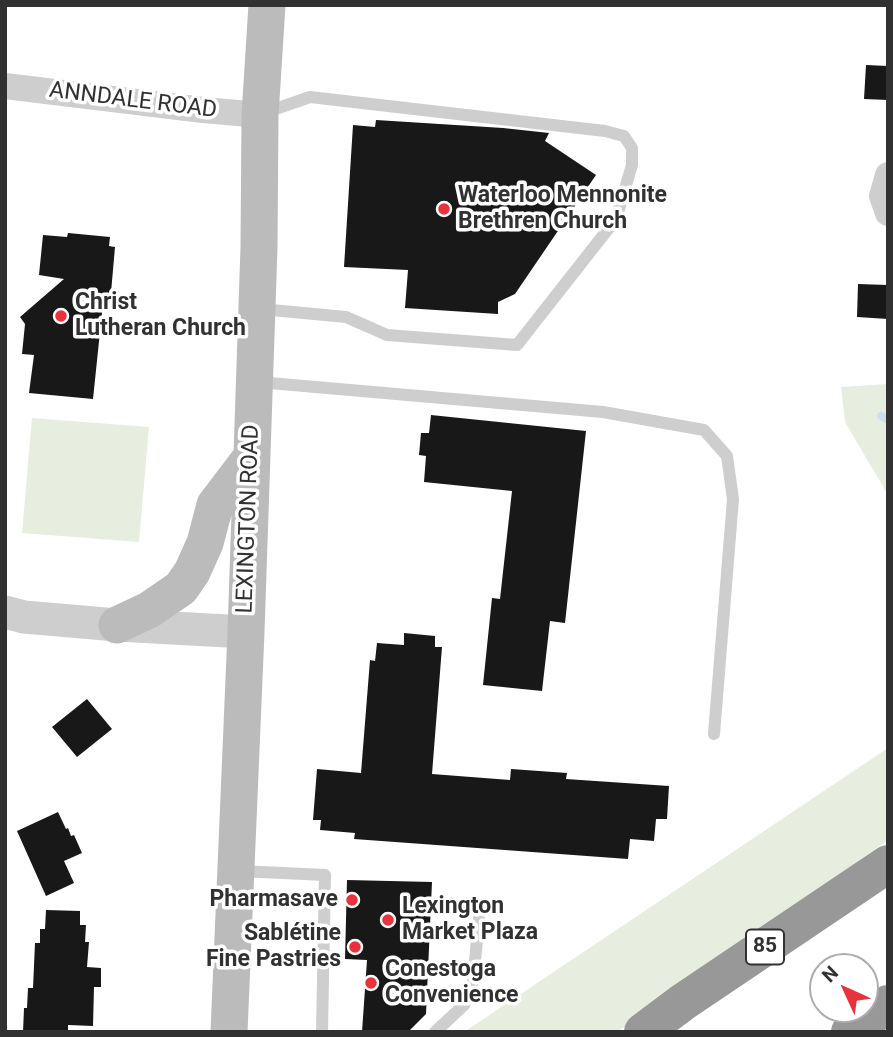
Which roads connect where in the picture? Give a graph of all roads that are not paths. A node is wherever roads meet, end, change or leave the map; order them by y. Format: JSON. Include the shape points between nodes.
{"nodes":[{"id":1,"x":267,"y":5,"type":"edge"},
{"id":2,"x":5,"y":86,"type":"edge"},
{"id":3,"x":260,"y":114,"type":"junction"},
{"id":4,"x":888,"y":175,"type":"edge"},
{"id":5,"x":888,"y":213,"type":"edge"},
{"id":6,"x":257,"y":309,"type":"junction"},
{"id":7,"x":254,"y":382,"type":"junction"},
{"id":8,"x":250,"y":459,"type":"junction"},
{"id":9,"x":5,"y":612,"type":"edge"},
{"id":10,"x":117,"y":625,"type":"junction"},
{"id":11,"x":246,"y":632,"type":"junction"},
{"id":12,"x":714,"y":734,"type":"dead end"},
{"id":13,"x":888,"y":864,"type":"edge"},
{"id":14,"x":236,"y":871,"type":"junction"},
{"id":15,"x":480,"y":908,"type":"dead end"},
{"id":16,"x":888,"y":1004,"type":"edge"},
{"id":17,"x":229,"y":1032,"type":"edge"},
{"id":18,"x":322,"y":1032,"type":"edge"},
{"id":19,"x":435,"y":1032,"type":"edge"},
{"id":20,"x":643,"y":1032,"type":"edge"},
{"id":21,"x":850,"y":1032,"type":"edge"}],
"edges":[{"from":1,"to":3,"type":"main road","name":"LEXINGTON ROAD"},
{"from":2,"to":3,"type":"street","name":"ANNDALE ROAD"},
{"from":3,"to":6,"type":"main road","name":"LEXINGTON ROAD"},
{"from":3,"to":6,"type":"lane","via":[[310,97],[605,131],[624,136],[632,148],[632,165],[616,219],[517,345],[387,335],[346,317]]},
{"from":4,"to":5,"type":"street","via":[[882,196]]},
{"from":6,"to":7,"type":"main road","name":"LEXINGTON ROAD"},
{"from":7,"to":8,"type":"main road","name":"LEXINGTON ROAD"},
{"from":7,"to":12,"type":"lane","via":[[603,412],[704,430],[727,456],[733,499]]},
{"from":8,"to":10,"type":"main road","via":[[215,505],[205,543],[181,588]]},
{"from":8,"to":11,"type":"main road","name":"LEXINGTON ROAD"},
{"from":9,"to":10,"type":"street"},
{"from":10,"to":11,"type":"street"},
{"from":11,"to":14,"type":"main road","name":"LEXINGTON ROAD"},
{"from":13,"to":20,"type":"highway","number":"85"},
{"from":14,"to":17,"type":"main road","name":"LEXINGTON ROAD"},
{"from":14,"to":18,"type":"lane","via":[[325,875]]},
{"from":15,"to":19,"type":"lane","via":[[473,982],[464,1005]]},
{"from":16,"to":21,"type":"highway"}]}
